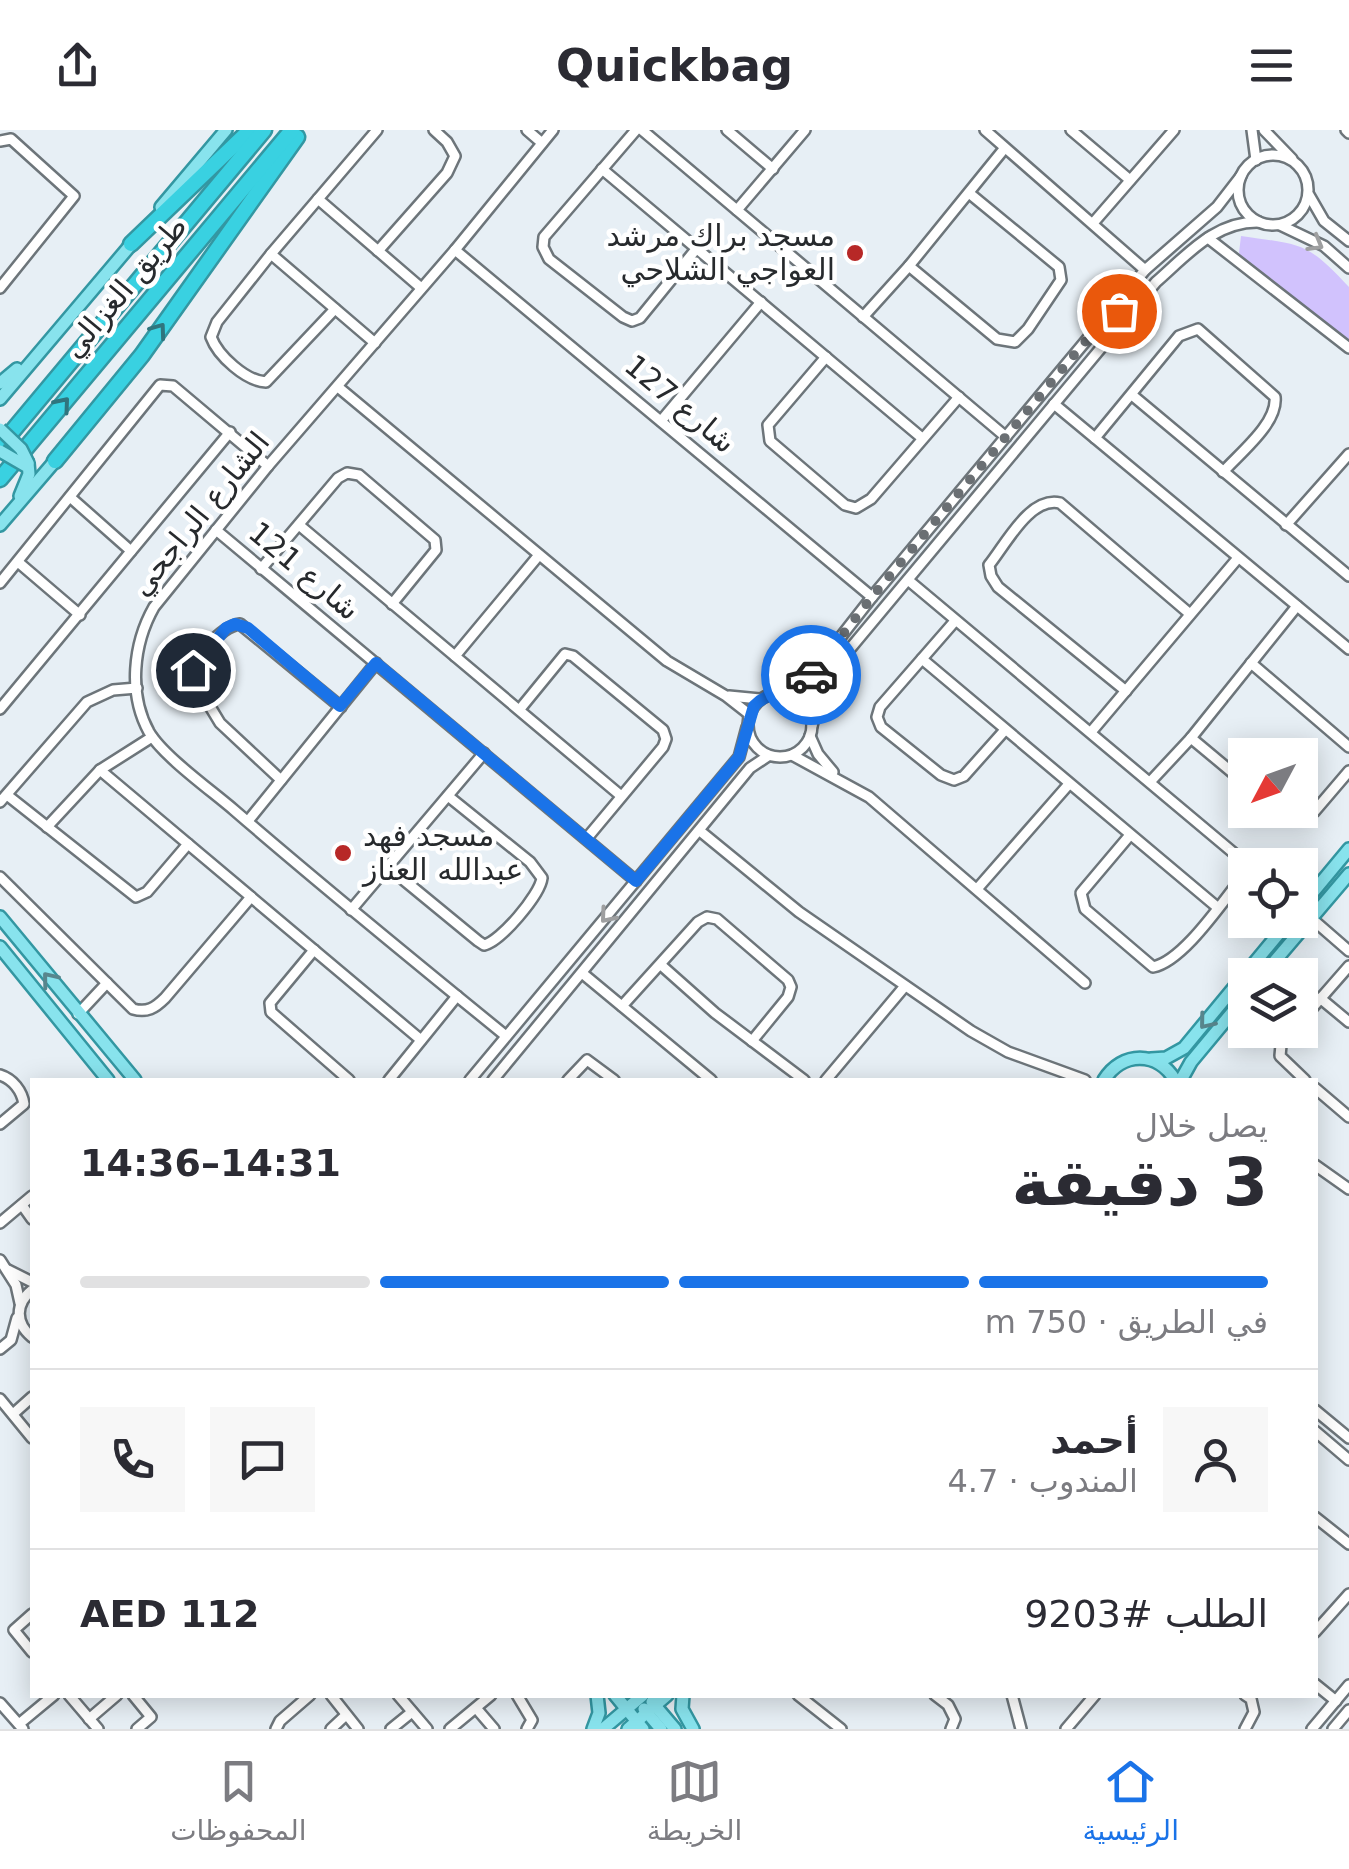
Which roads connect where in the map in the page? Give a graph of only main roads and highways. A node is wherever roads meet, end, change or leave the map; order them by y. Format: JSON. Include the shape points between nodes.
{"nodes":[{"id":1,"x":226,"y":130,"type":"edge"},
{"id":2,"x":250,"y":130,"type":"edge"},
{"id":3,"x":264,"y":130,"type":"edge"},
{"id":4,"x":292,"y":130,"type":"edge"},
{"id":5,"x":302,"y":130,"type":"edge"},
{"id":6,"x":131,"y":244,"type":"junction"},
{"id":7,"x":46,"y":343,"type":"junction"},
{"id":8,"x":0,"y":383,"type":"edge"},
{"id":9,"x":0,"y":399,"type":"edge"},
{"id":10,"x":0,"y":429,"type":"edge"},
{"id":11,"x":0,"y":449,"type":"edge"},
{"id":12,"x":55,"y":461,"type":"junction"},
{"id":13,"x":27,"y":465,"type":"junction"},
{"id":14,"x":0,"y":479,"type":"edge"},
{"id":15,"x":11,"y":512,"type":"junction"},
{"id":16,"x":0,"y":525,"type":"edge"},
{"id":17,"x":1349,"y":849,"type":"edge"},
{"id":18,"x":1332,"y":870,"type":"junction"},
{"id":19,"x":1346,"y":877,"type":"edge"},
{"id":20,"x":1318,"y":887,"type":"edge"},
{"id":21,"x":0,"y":918,"type":"edge"},
{"id":22,"x":1275,"y":938,"type":"edge"},
{"id":23,"x":0,"y":947,"type":"edge"},
{"id":24,"x":1277,"y":958,"type":"edge"},
{"id":25,"x":1228,"y":1017,"type":"edge"},
{"id":26,"x":1151,"y":1059,"type":"junction"},
{"id":27,"x":106,"y":1078,"type":"edge"},
{"id":28,"x":133,"y":1078,"type":"edge"},
{"id":29,"x":1106,"y":1078,"type":"edge"},
{"id":30,"x":1176,"y":1078,"type":"edge"},
{"id":31,"x":1179,"y":1078,"type":"edge"},
{"id":32,"x":597,"y":1698,"type":"edge"},
{"id":33,"x":617,"y":1698,"type":"edge"},
{"id":34,"x":639,"y":1698,"type":"edge"},
{"id":35,"x":664,"y":1698,"type":"edge"},
{"id":36,"x":683,"y":1698,"type":"edge"},
{"id":37,"x":627,"y":1710,"type":"junction"},
{"id":38,"x":642,"y":1720,"type":"edge"},
{"id":39,"x":594,"y":1729,"type":"edge"},
{"id":40,"x":603,"y":1729,"type":"edge"},
{"id":41,"x":661,"y":1729,"type":"edge"},
{"id":42,"x":675,"y":1729,"type":"edge"},
{"id":43,"x":693,"y":1729,"type":"edge"}],
"edges":[{"from":1,"to":6,"type":"main road"},
{"from":2,"to":6,"type":"highway"},
{"from":3,"to":11,"type":"highway","name":"طريق الغزالي"},
{"from":14,"to":4,"type":"highway","name":"طريق الغزالي","one_way":true},
{"from":12,"to":5,"type":"highway","one_way":true,"via":[[142,354]]},
{"from":6,"to":7,"type":"main road"},
{"from":7,"to":8,"type":"main road"},
{"from":7,"to":9,"type":"main road"},
{"from":10,"to":13,"type":"main road","bridge":true},
{"from":11,"to":13,"type":"main road","bridge":true},
{"from":12,"to":13,"type":"main road"},
{"from":12,"to":15,"type":"main road"},
{"from":13,"to":15,"type":"main road"},
{"from":15,"to":16,"type":"main road"},
{"from":17,"to":18,"type":"main road"},
{"from":18,"to":19,"type":"main road"},
{"from":18,"to":20,"type":"main road"},
{"from":19,"to":24,"type":"main road"},
{"from":28,"to":21,"type":"main road","one_way":true},
{"from":22,"to":26,"type":"main road","one_way":true,"via":[[1184,1048]]},
{"from":23,"to":27,"type":"main road"},
{"from":25,"to":31,"type":"main road"},
{"from":26,"to":29,"type":"main road","via":[[1114,1067]]},
{"from":26,"to":30,"type":"main road"},
{"from":32,"to":39,"type":"main road"},
{"from":33,"to":37,"type":"main road"},
{"from":34,"to":37,"type":"main road"},
{"from":35,"to":38,"type":"main road"},
{"from":36,"to":43,"type":"main road"},
{"from":37,"to":38,"type":"main road"},
{"from":37,"to":40,"type":"main road"},
{"from":38,"to":41,"type":"main road"},
{"from":38,"to":42,"type":"main road"}]}
